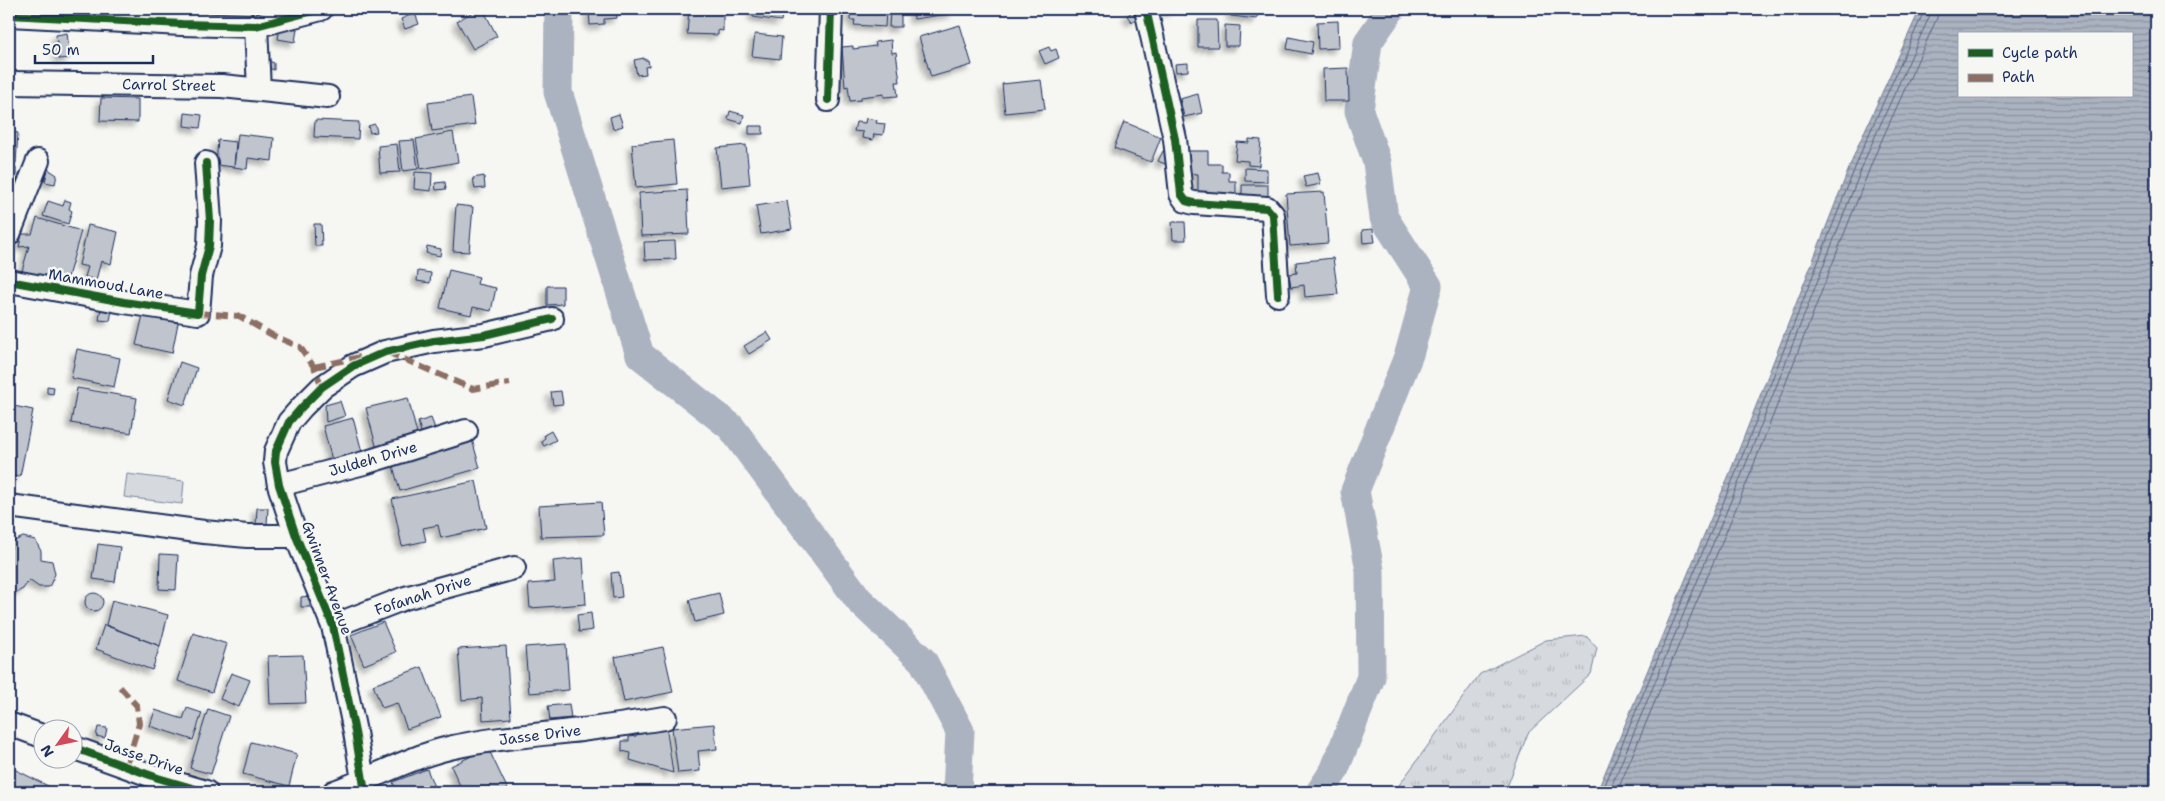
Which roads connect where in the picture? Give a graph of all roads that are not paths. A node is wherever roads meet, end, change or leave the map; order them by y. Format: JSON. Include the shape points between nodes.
{"nodes":[{"id":1,"x":321,"y":9,"type":"edge"},
{"id":2,"x":831,"y":9,"type":"edge"},
{"id":3,"x":1146,"y":9,"type":"edge"},
{"id":4,"x":9,"y":15,"type":"edge"},
{"id":5,"x":256,"y":26,"type":"junction"},
{"id":6,"x":9,"y":83,"type":"edge"},
{"id":7,"x":259,"y":90,"type":"junction"},
{"id":8,"x":328,"y":97,"type":"dead end"},
{"id":9,"x":828,"y":100,"type":"dead end"},
{"id":10,"x":38,"y":161,"type":"dead end"},
{"id":11,"x":206,"y":163,"type":"dead end"},
{"id":12,"x":9,"y":234,"type":"edge"},
{"id":13,"x":9,"y":281,"type":"edge"},
{"id":14,"x":1278,"y":295,"type":"dead end"},
{"id":15,"x":552,"y":319,"type":"dead end"},
{"id":16,"x":466,"y":431,"type":"dead end"},
{"id":17,"x":279,"y":485,"type":"junction"},
{"id":18,"x":9,"y":506,"type":"edge"},
{"id":19,"x":296,"y":536,"type":"junction"},
{"id":20,"x":514,"y":568,"type":"dead end"},
{"id":21,"x":333,"y":626,"type":"junction"},
{"id":22,"x":665,"y":718,"type":"dead end"},
{"id":23,"x":9,"y":724,"type":"edge"},
{"id":24,"x":32,"y":732,"type":"edge"},
{"id":25,"x":82,"y":751,"type":"edge"},
{"id":26,"x":363,"y":787,"type":"edge"},
{"id":27,"x":206,"y":792,"type":"edge"},
{"id":28,"x":334,"y":792,"type":"edge"}],
"edges":[{"from":1,"to":5,"type":"street"},
{"from":2,"to":9,"type":"street"},
{"from":3,"to":14,"type":"street","via":[[1174,139],[1181,194],[1194,204],[1267,208],[1273,215]]},
{"from":4,"to":5,"type":"street"},
{"from":5,"to":7,"type":"street"},
{"from":6,"to":7,"type":"street","name":"Carrol Street","via":[[222,86]]},
{"from":7,"to":8,"type":"street","name":"Carrol Street"},
{"from":10,"to":12,"type":"street"},
{"from":11,"to":13,"type":"street","name":"Mammoud Lane","via":[[209,246],[201,276],[198,313]]},
{"from":15,"to":17,"type":"street","name":"Gwinner Avenue","via":[[386,352],[353,366],[322,387],[289,422],[276,451]]},
{"from":16,"to":17,"type":"street","name":"Juldeh Drive"},
{"from":17,"to":19,"type":"street","name":"Gwinner Avenue"},
{"from":18,"to":19,"type":"street","via":[[204,532]]},
{"from":19,"to":21,"type":"street","name":"Gwinner Avenue"},
{"from":20,"to":21,"type":"street","name":"Fofanah Drive","via":[[405,598]]},
{"from":21,"to":26,"type":"street","name":"Gwinner Avenue"},
{"from":22,"to":26,"type":"street","name":"Jasse Drive","via":[[522,735],[449,748],[393,766]]},
{"from":23,"to":24,"type":"street"},
{"from":25,"to":27,"type":"street","name":"Jasse Drive"},
{"from":26,"to":28,"type":"street","name":"Jasse Drive"}]}
